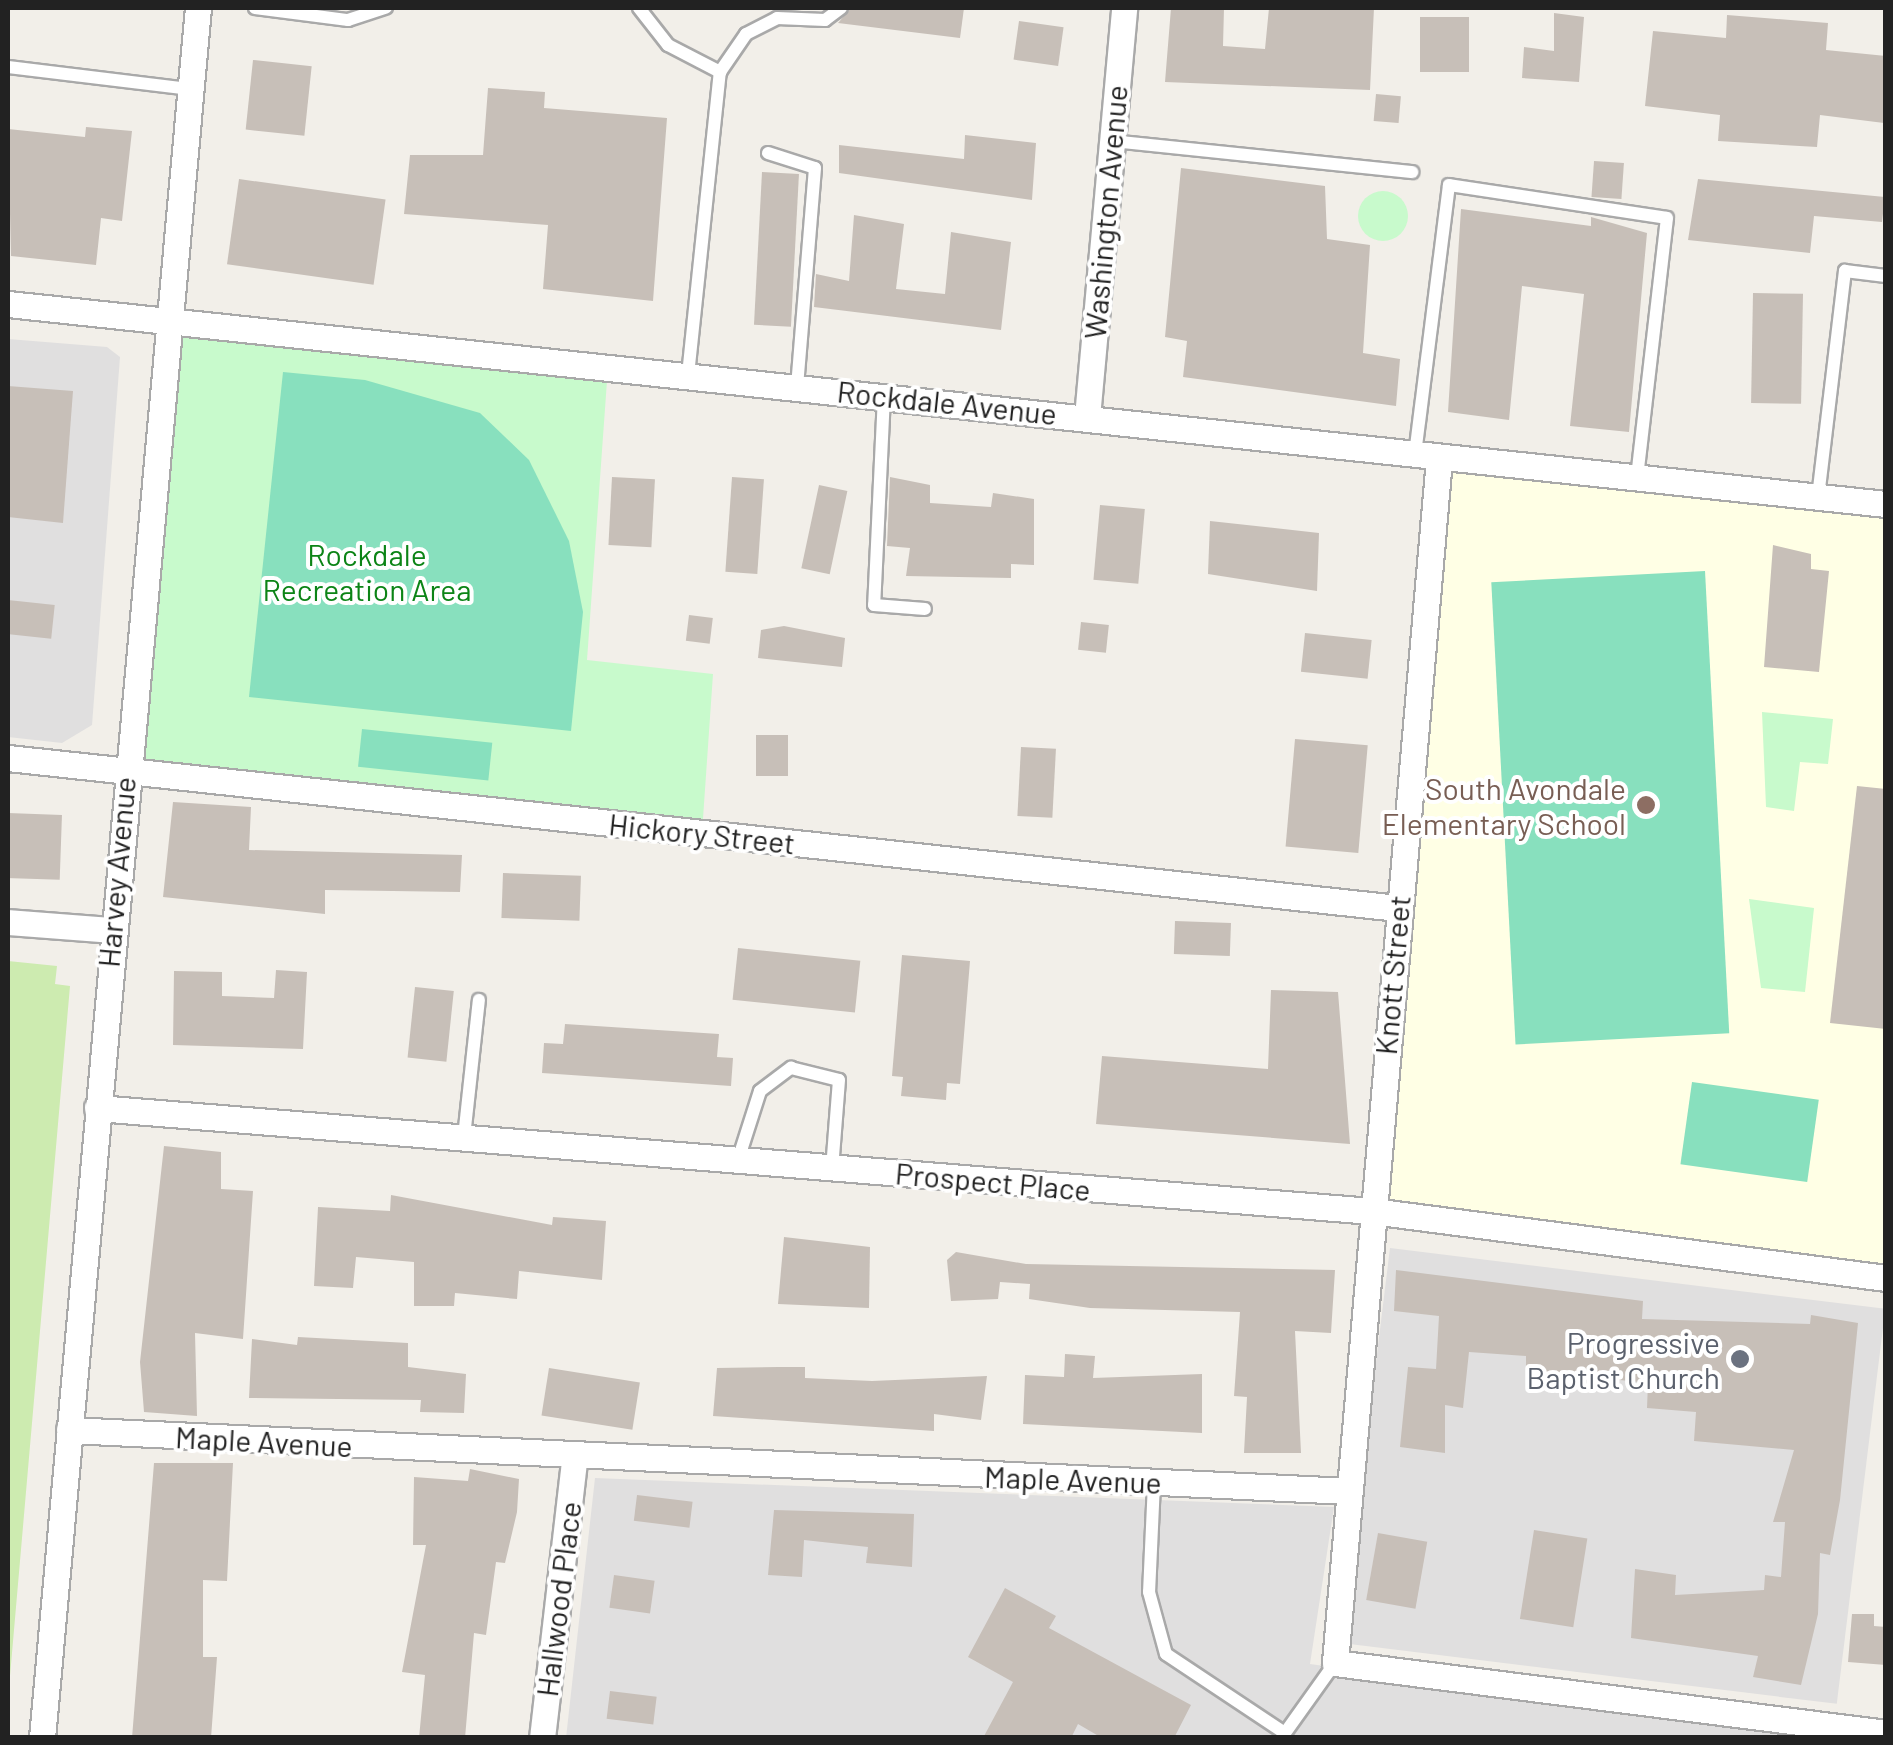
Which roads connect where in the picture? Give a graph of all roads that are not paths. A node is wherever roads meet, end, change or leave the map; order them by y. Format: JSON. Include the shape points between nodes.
{"nodes":[{"id":1,"x":198,"y":8,"type":"edge"},
{"id":2,"x":255,"y":8,"type":"edge"},
{"id":3,"x":386,"y":8,"type":"edge"},
{"id":4,"x":638,"y":8,"type":"edge"},
{"id":5,"x":841,"y":8,"type":"edge"},
{"id":6,"x":1124,"y":8,"type":"edge"},
{"id":7,"x":8,"y":67,"type":"edge"},
{"id":8,"x":720,"y":72,"type":"junction"},
{"id":9,"x":189,"y":89,"type":"junction"},
{"id":10,"x":1112,"y":141,"type":"junction"},
{"id":11,"x":768,"y":153,"type":"dead end"},
{"id":12,"x":1412,"y":172,"type":"dead end"},
{"id":13,"x":1886,"y":276,"type":"edge"},
{"id":14,"x":8,"y":304,"type":"edge"},
{"id":15,"x":164,"y":321,"type":"junction"},
{"id":16,"x":688,"y":375,"type":"junction"},
{"id":17,"x":797,"y":387,"type":"junction"},
{"id":18,"x":884,"y":396,"type":"junction"},
{"id":19,"x":1087,"y":417,"type":"junction"},
{"id":20,"x":1427,"y":458,"type":"junction"},
{"id":21,"x":1636,"y":479,"type":"junction"},
{"id":22,"x":1886,"y":495,"type":"edge"},
{"id":23,"x":1818,"y":497,"type":"junction"},
{"id":24,"x":1885,"y":504,"type":"edge"},
{"id":25,"x":925,"y":609,"type":"dead end"},
{"id":26,"x":8,"y":758,"type":"edge"},
{"id":27,"x":124,"y":770,"type":"junction"},
{"id":28,"x":1396,"y":908,"type":"junction"},
{"id":29,"x":8,"y":922,"type":"edge"},
{"id":30,"x":111,"y":930,"type":"junction"},
{"id":31,"x":479,"y":1000,"type":"dead end"},
{"id":32,"x":97,"y":1108,"type":"junction"},
{"id":33,"x":464,"y":1137,"type":"junction"},
{"id":34,"x":738,"y":1160,"type":"junction"},
{"id":35,"x":832,"y":1168,"type":"junction"},
{"id":36,"x":1372,"y":1211,"type":"junction"},
{"id":37,"x":1886,"y":1278,"type":"edge"},
{"id":38,"x":69,"y":1430,"type":"junction"},
{"id":39,"x":574,"y":1460,"type":"junction"},
{"id":40,"x":1154,"y":1483,"type":"junction"},
{"id":41,"x":1350,"y":1492,"type":"junction"},
{"id":42,"x":1336,"y":1664,"type":"junction"},
{"id":43,"x":1873,"y":1734,"type":"edge"},
{"id":44,"x":1285,"y":1736,"type":"edge"},
{"id":45,"x":42,"y":1738,"type":"edge"},
{"id":46,"x":542,"y":1738,"type":"edge"}],
"edges":[{"from":1,"to":9,"type":"street","name":"Harvey Avenue"},
{"from":2,"to":3,"type":"lane","via":[[348,20]]},
{"from":4,"to":8,"type":"lane","via":[[668,45]]},
{"from":5,"to":8,"type":"lane","via":[[825,20],[777,18],[746,34]]},
{"from":6,"to":10,"type":"street","name":"Washington Avenue"},
{"from":7,"to":9,"type":"lane"},
{"from":8,"to":16,"type":"lane"},
{"from":9,"to":15,"type":"street","name":"Harvey Avenue"},
{"from":10,"to":12,"type":"lane"},
{"from":10,"to":19,"type":"street","name":"Washington Avenue"},
{"from":11,"to":17,"type":"lane","via":[[814,168]]},
{"from":13,"to":23,"type":"lane","via":[[1845,271]]},
{"from":14,"to":15,"type":"street","name":"Rockdale Avenue"},
{"from":15,"to":16,"type":"street","name":"Rockdale Avenue"},
{"from":15,"to":27,"type":"street","name":"Harvey Avenue"},
{"from":16,"to":17,"type":"street","name":"Rockdale Avenue"},
{"from":17,"to":18,"type":"street","name":"Rockdale Avenue"},
{"from":18,"to":19,"type":"street","name":"Rockdale Avenue"},
{"from":18,"to":25,"type":"lane","via":[[874,605]]},
{"from":19,"to":20,"type":"street","name":"Rockdale Avenue"},
{"from":20,"to":21,"type":"street","name":"Rockdale Avenue"},
{"from":20,"to":21,"type":"lane","via":[[1449,185],[1668,218]]},
{"from":20,"to":28,"type":"street","name":"Knott Street"},
{"from":21,"to":23,"type":"street","name":"Rockdale Avenue"},
{"from":22,"to":24,"type":"lane"},
{"from":23,"to":24,"type":"street","name":"Rockdale Avenue"},
{"from":26,"to":27,"type":"street","name":"Hickory Street"},
{"from":27,"to":28,"type":"street","name":"Hickory Street"},
{"from":27,"to":30,"type":"street","name":"Harvey Avenue"},
{"from":28,"to":36,"type":"street","name":"Knott Street"},
{"from":29,"to":30,"type":"street"},
{"from":30,"to":32,"type":"street","name":"Harvey Avenue"},
{"from":31,"to":33,"type":"lane"},
{"from":32,"to":33,"type":"street","name":"Prospect Place"},
{"from":32,"to":38,"type":"street","name":"Harvey Avenue"},
{"from":33,"to":34,"type":"street","name":"Prospect Place"},
{"from":34,"to":35,"type":"street","name":"Prospect Place"},
{"from":34,"to":35,"type":"lane","via":[[760,1090],[791,1068],[839,1080]]},
{"from":35,"to":36,"type":"street","name":"Prospect Place"},
{"from":36,"to":37,"type":"street","name":"Prospect Place"},
{"from":36,"to":41,"type":"street","name":"Knott Street"},
{"from":38,"to":39,"type":"street","name":"Maple Avenue"},
{"from":38,"to":45,"type":"street","name":"Harvey Avenue"},
{"from":39,"to":40,"type":"street","name":"Maple Avenue"},
{"from":39,"to":46,"type":"street","name":"Hallwood Place"},
{"from":40,"to":41,"type":"street","name":"Maple Avenue"},
{"from":40,"to":44,"type":"lane","via":[[1149,1592],[1166,1654]]},
{"from":41,"to":42,"type":"street"},
{"from":42,"to":43,"type":"street"},
{"from":42,"to":44,"type":"lane"}]}
